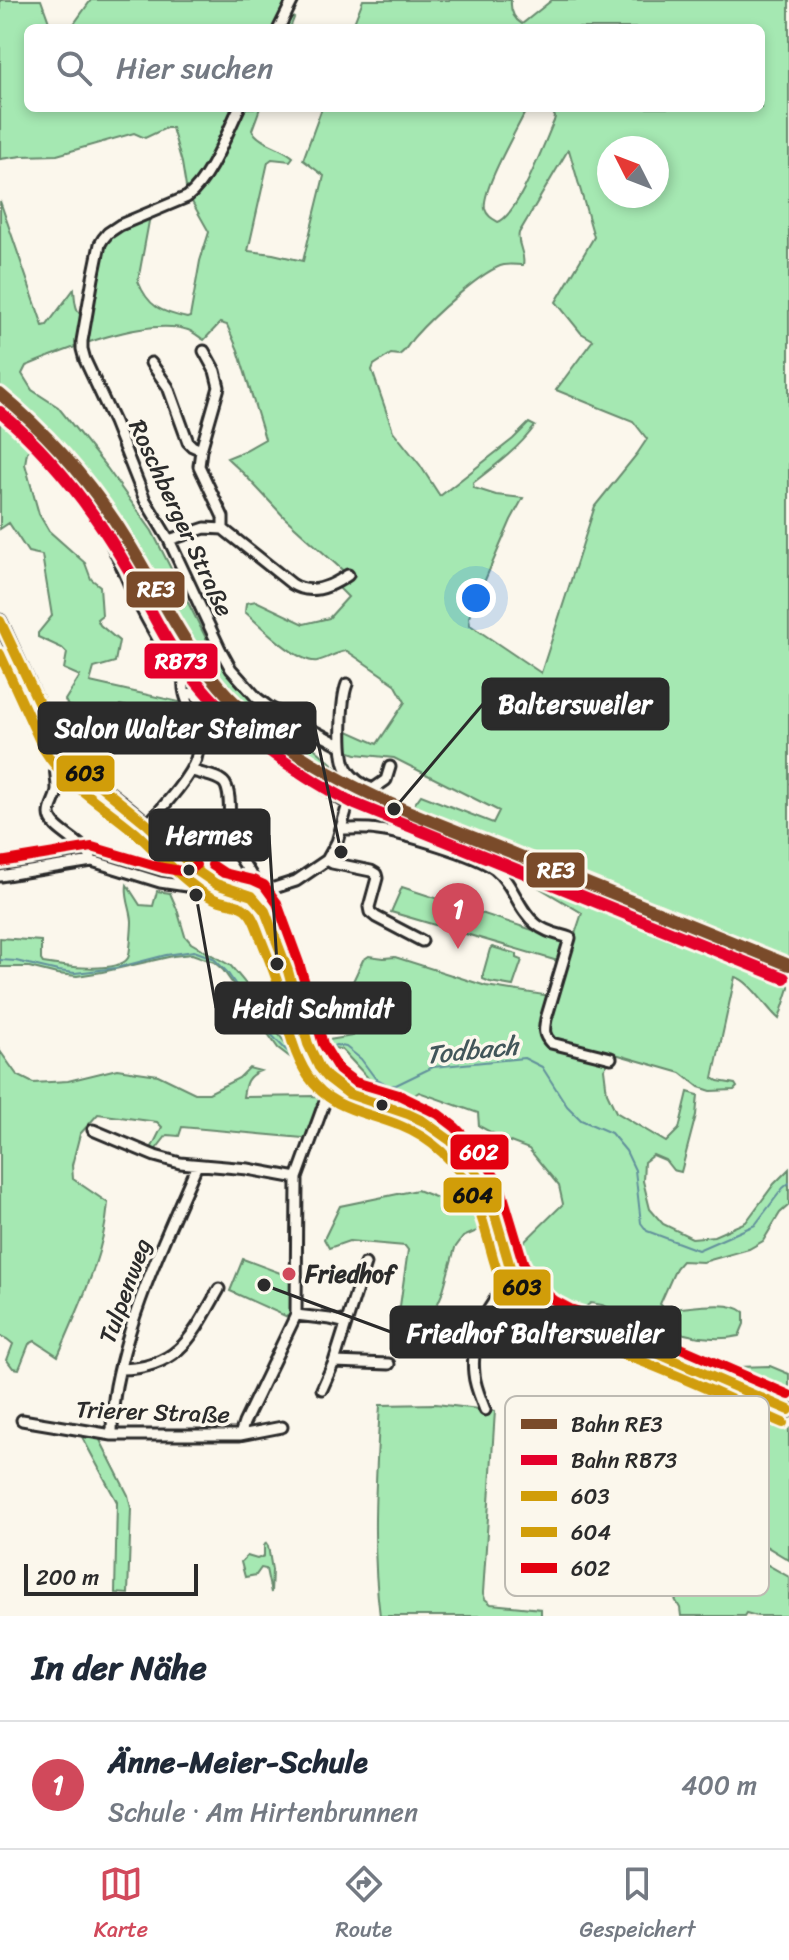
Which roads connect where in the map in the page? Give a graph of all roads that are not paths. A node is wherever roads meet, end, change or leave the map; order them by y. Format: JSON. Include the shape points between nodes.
{"nodes":[{"id":1,"x":293,"y":0,"type":"edge"},
{"id":2,"x":281,"y":24,"type":"edge"},
{"id":3,"x":237,"y":112,"type":"edge"},
{"id":4,"x":204,"y":351,"type":"dead end"},
{"id":5,"x":151,"y":363,"type":"dead end"},
{"id":6,"x":201,"y":450,"type":"junction"},
{"id":7,"x":44,"y":455,"type":"dead end"},
{"id":8,"x":223,"y":529,"type":"junction"},
{"id":9,"x":169,"y":540,"type":"junction"},
{"id":10,"x":348,"y":575,"type":"dead end"},
{"id":11,"x":0,"y":621,"type":"edge"},
{"id":12,"x":217,"y":652,"type":"junction"},
{"id":13,"x":186,"y":677,"type":"junction"},
{"id":14,"x":347,"y":684,"type":"dead end"},
{"id":15,"x":185,"y":693,"type":"junction"},
{"id":16,"x":342,"y":746,"type":"junction"},
{"id":17,"x":62,"y":752,"type":"junction"},
{"id":18,"x":390,"y":767,"type":"dead end"},
{"id":19,"x":191,"y":770,"type":"junction"},
{"id":20,"x":147,"y":825,"type":"junction"},
{"id":21,"x":341,"y":829,"type":"junction"},
{"id":22,"x":327,"y":860,"type":"junction"},
{"id":23,"x":92,"y":861,"type":"junction"},
{"id":24,"x":0,"y":876,"type":"edge"},
{"id":25,"x":204,"y":877,"type":"junction"},
{"id":26,"x":258,"y":896,"type":"junction"},
{"id":27,"x":422,"y":941,"type":"dead end"},
{"id":28,"x":611,"y":1058,"type":"dead end"},
{"id":29,"x":337,"y":1087,"type":"junction"},
{"id":30,"x":93,"y":1130,"type":"dead end"},
{"id":31,"x":197,"y":1165,"type":"junction"},
{"id":32,"x":297,"y":1178,"type":"junction"},
{"id":33,"x":365,"y":1264,"type":"dead end"},
{"id":34,"x":514,"y":1278,"type":"junction"},
{"id":35,"x":219,"y":1289,"type":"dead end"},
{"id":36,"x":296,"y":1315,"type":"junction"},
{"id":37,"x":346,"y":1323,"type":"junction"},
{"id":38,"x":334,"y":1362,"type":"junction"},
{"id":39,"x":389,"y":1364,"type":"dead end"},
{"id":40,"x":120,"y":1369,"type":"junction"},
{"id":41,"x":322,"y":1389,"type":"dead end"},
{"id":42,"x":756,"y":1396,"type":"edge"},
{"id":43,"x":769,"y":1401,"type":"edge"},
{"id":44,"x":485,"y":1410,"type":"dead end"},
{"id":45,"x":789,"y":1410,"type":"edge"},
{"id":46,"x":22,"y":1420,"type":"dead end"},
{"id":47,"x":282,"y":1427,"type":"dead end"},
{"id":48,"x":112,"y":1435,"type":"junction"},
{"id":49,"x":240,"y":1435,"type":"junction"}],
"edges":[{"from":1,"to":2,"type":"street"},
{"from":3,"to":9,"type":"street","name":"Roschberger Straße","via":[[192,193],[120,225],[103,239],[82,341],[91,375],[145,500]]},
{"from":4,"to":6,"type":"street","via":[[219,387]]},
{"from":5,"to":6,"type":"street","via":[[168,387],[188,442]]},
{"from":6,"to":8,"type":"street","via":[[199,466],[223,517]]},
{"from":7,"to":13,"type":"street","via":[[103,528],[150,626]]},
{"from":8,"to":9,"type":"street","via":[[205,528]]},
{"from":8,"to":10,"type":"street","via":[[300,589],[326,587]]},
{"from":9,"to":12,"type":"street","name":"Roschberger Straße"},
{"from":11,"to":17,"type":"main road"},
{"from":12,"to":13,"type":"street","name":"Roschberger Straße"},
{"from":12,"to":16,"type":"street","via":[[270,708]]},
{"from":13,"to":15,"type":"street"},
{"from":14,"to":16,"type":"street"},
{"from":15,"to":19,"type":"street","via":[[198,734]]},
{"from":15,"to":21,"type":"street","via":[[194,694],[226,723],[346,801]]},
{"from":16,"to":18,"type":"street","via":[[348,771],[370,788],[386,780]]},
{"from":17,"to":20,"type":"main road"},
{"from":17,"to":23,"type":"street","via":[[54,765],[58,793],[50,816]]},
{"from":19,"to":20,"type":"street"},
{"from":19,"to":26,"type":"street","via":[[225,786],[231,838],[255,880]]},
{"from":20,"to":25,"type":"main road"},
{"from":21,"to":22,"type":"street"},
{"from":21,"to":28,"type":"street","via":[[394,833],[497,871],[536,925],[570,938],[543,1032],[551,1043]]},
{"from":22,"to":26,"type":"street","via":[[296,881]]},
{"from":22,"to":27,"type":"street","via":[[376,874],[370,912]]},
{"from":23,"to":24,"type":"street"},
{"from":23,"to":25,"type":"street","via":[[187,886]]},
{"from":25,"to":26,"type":"main road"},
{"from":26,"to":29,"type":"main road","via":[[312,1054]]},
{"from":29,"to":32,"type":"street","via":[[325,1101]]},
{"from":29,"to":34,"type":"main road","via":[[414,1116],[460,1150],[488,1194]]},
{"from":30,"to":31,"type":"street","via":[[155,1156]]},
{"from":31,"to":32,"type":"street"},
{"from":31,"to":40,"type":"street","name":"Tulpenweg","via":[[161,1247]]},
{"from":32,"to":36,"type":"street"},
{"from":33,"to":37,"type":"street"},
{"from":34,"to":42,"type":"main road","via":[[555,1317],[638,1345]]},
{"from":34,"to":44,"type":"street","via":[[493,1301],[478,1337],[474,1374]]},
{"from":35,"to":40,"type":"street","via":[[178,1351],[156,1364]]},
{"from":36,"to":37,"type":"street"},
{"from":36,"to":49,"type":"street"},
{"from":37,"to":38,"type":"street"},
{"from":38,"to":39,"type":"street"},
{"from":38,"to":41,"type":"street"},
{"from":40,"to":48,"type":"street","name":"Tulpenweg"},
{"from":43,"to":45,"type":"main road"},
{"from":46,"to":48,"type":"street","name":"Trierer Straße"},
{"from":47,"to":49,"type":"street","name":"Trierer Straße"},
{"from":48,"to":49,"type":"street","name":"Trierer Straße"}]}
